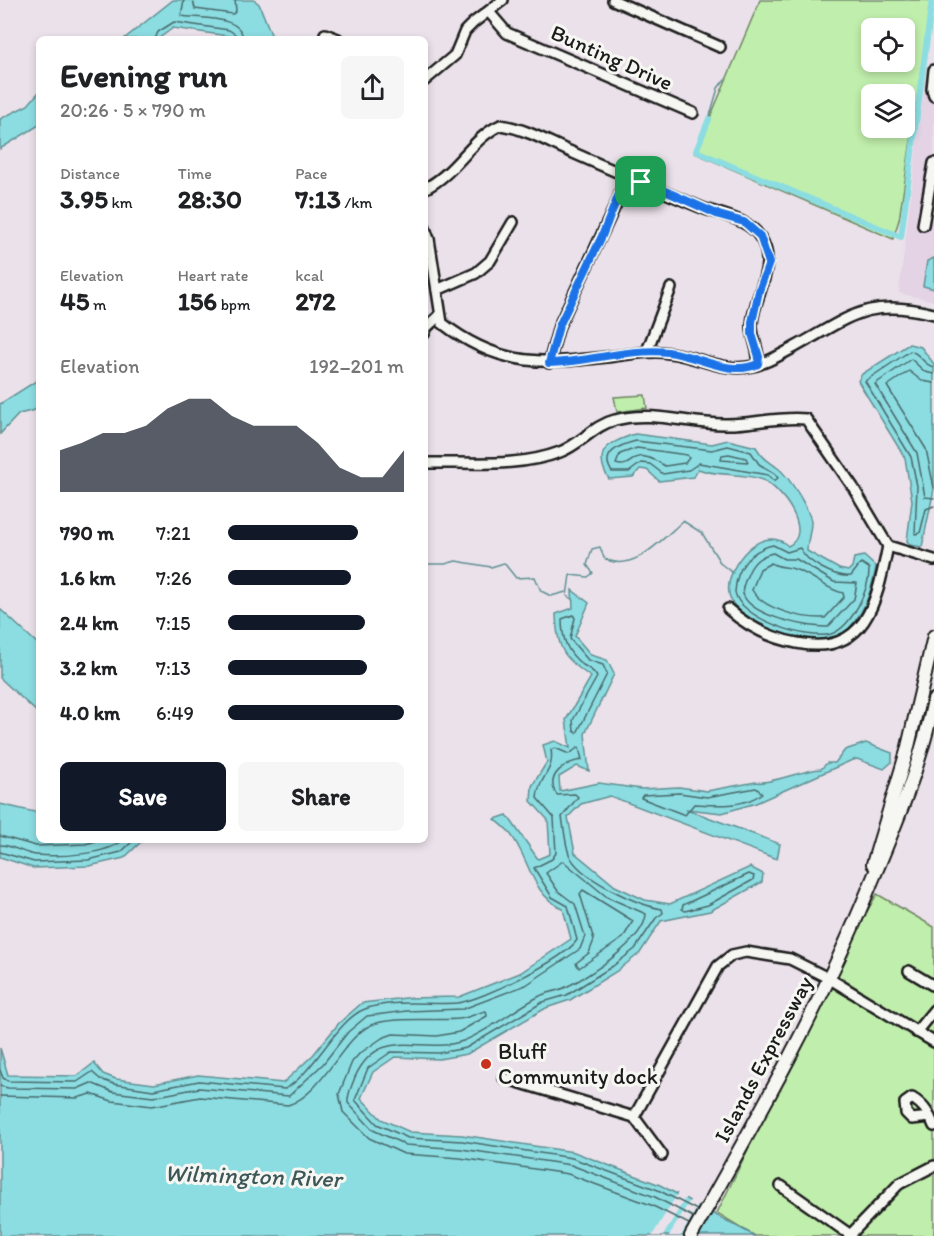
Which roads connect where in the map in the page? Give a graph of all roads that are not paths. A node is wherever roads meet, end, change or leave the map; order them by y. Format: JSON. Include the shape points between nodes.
{"nodes":[{"id":1,"x":503,"y":0,"type":"edge"},
{"id":2,"x":613,"y":0,"type":"edge"},
{"id":3,"x":489,"y":12,"type":"junction"},
{"id":4,"x":720,"y":47,"type":"dead end"},
{"id":5,"x":934,"y":70,"type":"edge"},
{"id":6,"x":428,"y":76,"type":"edge"},
{"id":7,"x":934,"y":96,"type":"edge"},
{"id":8,"x":693,"y":113,"type":"dead end"},
{"id":9,"x":934,"y":162,"type":"edge"},
{"id":10,"x":627,"y":174,"type":"junction"},
{"id":11,"x":428,"y":186,"type":"edge"},
{"id":12,"x":513,"y":222,"type":"dead end"},
{"id":13,"x":923,"y":225,"type":"dead end"},
{"id":14,"x":428,"y":236,"type":"edge"},
{"id":15,"x":671,"y":288,"type":"dead end"},
{"id":16,"x":437,"y":290,"type":"junction"},
{"id":17,"x":934,"y":314,"type":"edge"},
{"id":18,"x":439,"y":316,"type":"junction"},
{"id":19,"x":428,"y":327,"type":"edge"},
{"id":20,"x":647,"y":351,"type":"junction"},
{"id":21,"x":549,"y":363,"type":"junction"},
{"id":22,"x":758,"y":364,"type":"junction"},
{"id":23,"x":428,"y":463,"type":"edge"},
{"id":24,"x":888,"y":546,"type":"junction"},
{"id":25,"x":934,"y":560,"type":"edge"},
{"id":26,"x":728,"y":609,"type":"dead end"},
{"id":27,"x":934,"y":636,"type":"edge"},
{"id":28,"x":934,"y":700,"type":"edge"},
{"id":29,"x":865,"y":899,"type":"junction"},
{"id":30,"x":909,"y":971,"type":"dead end"},
{"id":31,"x":830,"y":979,"type":"junction"},
{"id":32,"x":934,"y":986,"type":"edge"},
{"id":33,"x":934,"y":1010,"type":"edge"},
{"id":34,"x":916,"y":1032,"type":"junction"},
{"id":35,"x":934,"y":1042,"type":"edge"},
{"id":36,"x":504,"y":1078,"type":"dead end"},
{"id":37,"x":634,"y":1117,"type":"junction"},
{"id":38,"x":930,"y":1117,"type":"dead end"},
{"id":39,"x":934,"y":1126,"type":"edge"},
{"id":40,"x":662,"y":1155,"type":"dead end"},
{"id":41,"x":934,"y":1166,"type":"edge"},
{"id":42,"x":782,"y":1186,"type":"dead end"},
{"id":43,"x":851,"y":1235,"type":"edge"},
{"id":44,"x":691,"y":1236,"type":"edge"}],
"edges":[{"from":1,"to":3,"type":"street"},
{"from":2,"to":4,"type":"street"},
{"from":3,"to":6,"type":"street","via":[[465,31],[455,55]]},
{"from":3,"to":8,"type":"street","name":"Bunting Drive","via":[[507,33]]},
{"from":5,"to":7,"type":"street"},
{"from":9,"to":13,"type":"street"},
{"from":10,"to":11,"type":"street","via":[[529,132],[501,125],[479,139],[452,170]]},
{"from":10,"to":21,"type":"street","via":[[559,326]]},
{"from":10,"to":22,"type":"street","via":[[719,215],[744,222],[760,236],[769,263],[752,322]]},
{"from":12,"to":16,"type":"street","via":[[490,261],[476,273]]},
{"from":14,"to":16,"type":"street"},
{"from":15,"to":20,"type":"street"},
{"from":16,"to":18,"type":"street"},
{"from":17,"to":22,"type":"street","via":[[895,306],[850,315]]},
{"from":18,"to":19,"type":"street"},
{"from":18,"to":21,"type":"street","via":[[442,324],[455,334],[480,347]]},
{"from":20,"to":21,"type":"street"},
{"from":20,"to":22,"type":"street","via":[[674,353],[722,366]]},
{"from":23,"to":24,"type":"street","via":[[540,460],[572,447],[608,422],[630,417],[728,424],[806,419]]},
{"from":24,"to":25,"type":"street"},
{"from":24,"to":26,"type":"street","via":[[878,597],[854,632],[836,645],[818,648],[790,642],[752,628]]},
{"from":27,"to":29,"type":"main road","name":"Islands Expressway","via":[[907,751]]},
{"from":28,"to":29,"type":"main road","name":"Islands Expressway","via":[[902,812]]},
{"from":29,"to":31,"type":"main road","name":"Islands Expressway"},
{"from":30,"to":32,"type":"street"},
{"from":31,"to":34,"type":"street"},
{"from":31,"to":37,"type":"street","via":[[780,956],[746,952],[730,956],[718,966]]},
{"from":31,"to":44,"type":"main road","name":"Islands Expressway"},
{"from":33,"to":34,"type":"street"},
{"from":34,"to":35,"type":"street"},
{"from":36,"to":37,"type":"street"},
{"from":37,"to":40,"type":"street"},
{"from":38,"to":39,"type":"street"},
{"from":41,"to":43,"type":"street","via":[[899,1184]]},
{"from":42,"to":43,"type":"street"}]}
